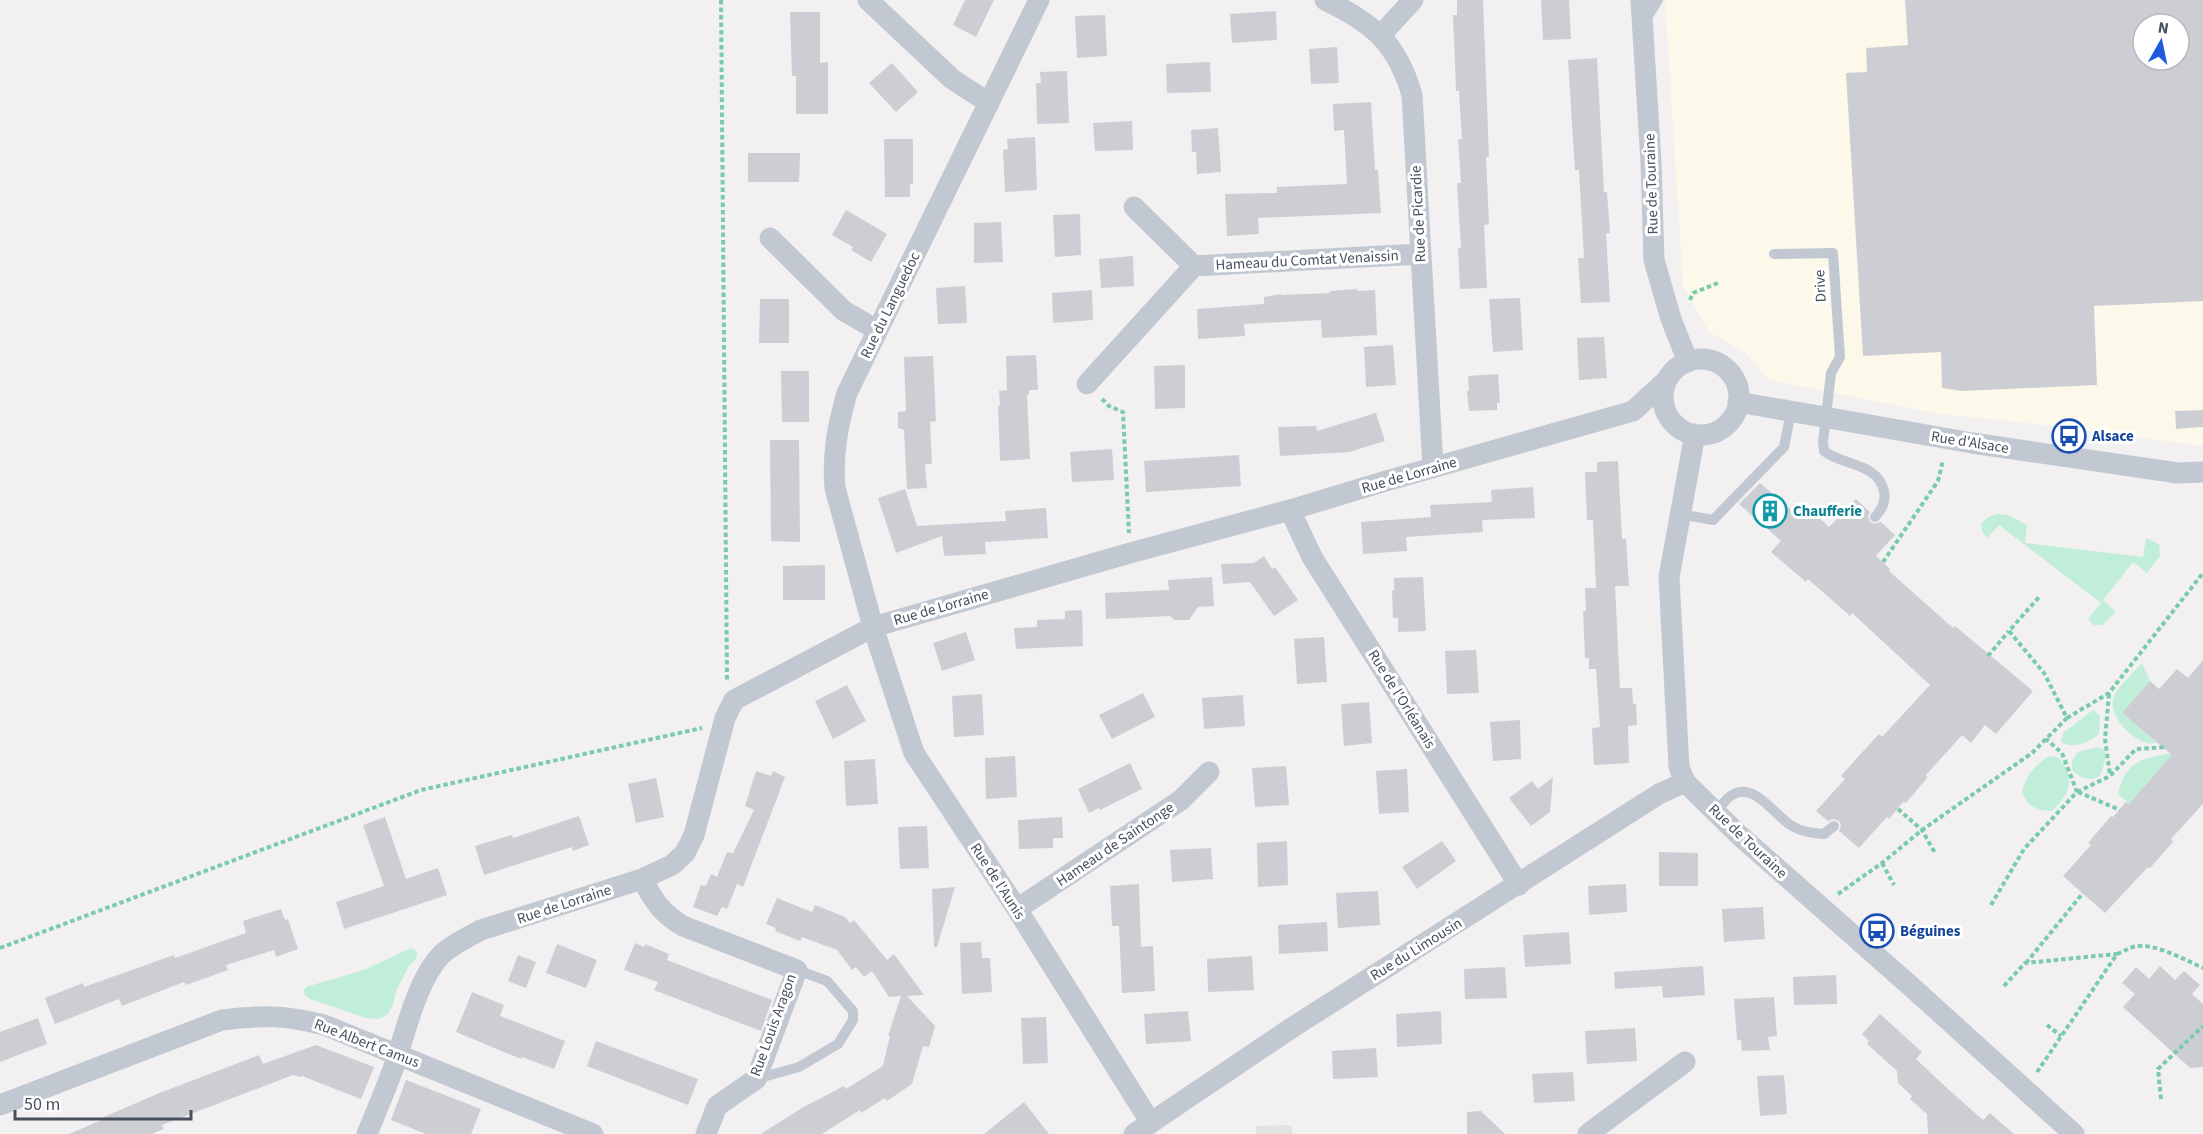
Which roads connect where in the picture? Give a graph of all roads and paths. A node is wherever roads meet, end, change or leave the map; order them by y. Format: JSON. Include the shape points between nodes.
{"nodes":[{"id":1,"x":721,"y":0,"type":"edge"},
{"id":2,"x":868,"y":0,"type":"edge"},
{"id":3,"x":1039,"y":0,"type":"edge"},
{"id":4,"x":1325,"y":0,"type":"edge"},
{"id":5,"x":1413,"y":0,"type":"edge"},
{"id":6,"x":1641,"y":0,"type":"edge"},
{"id":7,"x":1658,"y":0,"type":"edge"},
{"id":8,"x":1643,"y":24,"type":"junction"},
{"id":9,"x":1381,"y":35,"type":"junction"},
{"id":10,"x":989,"y":103,"type":"junction"},
{"id":11,"x":1134,"y":207,"type":"dead end"},
{"id":12,"x":770,"y":238,"type":"dead end"},
{"id":13,"x":1420,"y":254,"type":"junction"},
{"id":14,"x":1774,"y":255,"type":"dead end"},
{"id":15,"x":1194,"y":266,"type":"junction"},
{"id":16,"x":1718,"y":283,"type":"dead end"},
{"id":17,"x":1671,"y":319,"type":"junction"},
{"id":18,"x":877,"y":330,"type":"junction"},
{"id":19,"x":1688,"y":362,"type":"junction"},
{"id":20,"x":1667,"y":380,"type":"junction"},
{"id":21,"x":1087,"y":384,"type":"joint"},
{"id":22,"x":1738,"y":402,"type":"junction"},
{"id":23,"x":1633,"y":411,"type":"junction"},
{"id":24,"x":1791,"y":412,"type":"junction"},
{"id":25,"x":1826,"y":418,"type":"junction"},
{"id":26,"x":1686,"y":430,"type":"junction"},
{"id":27,"x":1948,"y":439,"type":"junction"},
{"id":28,"x":1433,"y":467,"type":"junction"},
{"id":29,"x":2203,"y":472,"type":"edge"},
{"id":30,"x":1290,"y":510,"type":"junction"},
{"id":31,"x":1680,"y":514,"type":"junction"},
{"id":32,"x":1875,"y":517,"type":"dead end"},
{"id":33,"x":1130,"y":553,"type":"junction"},
{"id":34,"x":1883,"y":562,"type":"dead end"},
{"id":35,"x":2203,"y":573,"type":"edge"},
{"id":36,"x":2040,"y":596,"type":"dead end"},
{"id":37,"x":873,"y":627,"type":"junction"},
{"id":38,"x":2009,"y":631,"type":"junction"},
{"id":39,"x":1988,"y":656,"type":"dead end"},
{"id":40,"x":727,"y":687,"type":"dead end"},
{"id":41,"x":2109,"y":693,"type":"junction"},
{"id":42,"x":2067,"y":718,"type":"junction"},
{"id":43,"x":708,"y":727,"type":"dead end"},
{"id":44,"x":2046,"y":739,"type":"junction"},
{"id":45,"x":2167,"y":747,"type":"dead end"},
{"id":46,"x":1209,"y":772,"type":"dead end"},
{"id":47,"x":2110,"y":776,"type":"junction"},
{"id":48,"x":1685,"y":782,"type":"junction"},
{"id":49,"x":2077,"y":792,"type":"junction"},
{"id":50,"x":1898,"y":809,"type":"dead end"},
{"id":51,"x":2120,"y":810,"type":"dead end"},
{"id":52,"x":1716,"y":812,"type":"junction"},
{"id":53,"x":1834,"y":826,"type":"dead end"},
{"id":54,"x":1922,"y":830,"type":"junction"},
{"id":55,"x":1935,"y":853,"type":"dead end"},
{"id":56,"x":1882,"y":863,"type":"junction"},
{"id":57,"x":642,"y":879,"type":"junction"},
{"id":58,"x":1519,"y":885,"type":"junction"},
{"id":59,"x":1894,"y":885,"type":"dead end"},
{"id":60,"x":2083,"y":893,"type":"dead end"},
{"id":61,"x":1991,"y":905,"type":"dead end"},
{"id":62,"x":1820,"y":907,"type":"junction"},
{"id":63,"x":1017,"y":909,"type":"junction"},
{"id":64,"x":0,"y":948,"type":"edge"},
{"id":65,"x":2117,"y":954,"type":"junction"},
{"id":66,"x":2025,"y":963,"type":"junction"},
{"id":67,"x":2203,"y":968,"type":"edge"},
{"id":68,"x":797,"y":970,"type":"junction"},
{"id":69,"x":2004,"y":986,"type":"dead end"},
{"id":70,"x":2047,"y":1025,"type":"dead end"},
{"id":71,"x":2203,"y":1026,"type":"edge"},
{"id":72,"x":2061,"y":1036,"type":"junction"},
{"id":73,"x":398,"y":1054,"type":"junction"},
{"id":74,"x":1685,"y":1062,"type":"dead end"},
{"id":75,"x":756,"y":1079,"type":"junction"},
{"id":76,"x":2025,"y":1090,"type":"junction"},
{"id":77,"x":2161,"y":1099,"type":"dead end"},
{"id":78,"x":0,"y":1105,"type":"edge"},
{"id":79,"x":1142,"y":1128,"type":"edge"},
{"id":80,"x":367,"y":1134,"type":"edge"},
{"id":81,"x":593,"y":1134,"type":"edge"},
{"id":82,"x":706,"y":1134,"type":"edge"},
{"id":83,"x":1588,"y":1134,"type":"edge"},
{"id":84,"x":2074,"y":1134,"type":"edge"}],
"edges":[{"from":1,"to":40,"type":"path"},
{"from":2,"to":10,"type":"street","via":[[952,79]]},
{"from":3,"to":10,"type":"street","name":"Rue du Languedoc"},
{"from":4,"to":9,"type":"street","name":"Rue de Picardie"},
{"from":5,"to":9,"type":"street"},
{"from":6,"to":8,"type":"street","name":"Rue de Touraine"},
{"from":7,"to":8,"type":"lane"},
{"from":8,"to":17,"type":"street","name":"Rue de Touraine","via":[[1654,260]]},
{"from":9,"to":13,"type":"street","name":"Rue de Picardie","via":[[1405,72],[1412,95]]},
{"from":10,"to":18,"type":"street","name":"Rue du Languedoc"},
{"from":11,"to":15,"type":"street","name":"Hameau du Comtat Venaissin"},
{"from":12,"to":18,"type":"street","via":[[844,311]]},
{"from":13,"to":15,"type":"street","name":"Hameau du Comtat Venaissin"},
{"from":13,"to":28,"type":"street","name":"Rue de Picardie"},
{"from":14,"to":25,"type":"lane","name":"Drive","via":[[1833,253],[1840,357],[1831,373]]},
{"from":15,"to":21,"type":"street","name":"Hameau du Comtat Venaissin"},
{"from":16,"to":17,"type":"path","via":[[1693,293],[1685,312]]},
{"from":17,"to":19,"type":"street","name":"Rue de Touraine"},
{"from":18,"to":37,"type":"street","name":"Rue du Languedoc","via":[[847,393],[833,466],[835,488]]},
{"from":19,"to":20,"type":"street","via":[[1674,370]]},
{"from":19,"to":22,"type":"street","via":[[1721,365],[1736,383]]},
{"from":20,"to":23,"type":"street","name":"Rue de Lorraine"},
{"from":20,"to":26,"type":"street","via":[[1664,405],[1669,417]]},
{"from":21,"to":33,"type":"path","via":[[1109,406],[1123,412]]},
{"from":22,"to":24,"type":"street","name":"Rue d'Alsace"},
{"from":22,"to":26,"type":"street","via":[[1732,418],[1714,433]]},
{"from":23,"to":26,"type":"street"},
{"from":23,"to":28,"type":"street","name":"Rue de Lorraine"},
{"from":24,"to":25,"type":"street","name":"Rue d'Alsace"},
{"from":24,"to":31,"type":"lane","via":[[1784,447],[1713,520]]},
{"from":25,"to":27,"type":"street","name":"Rue d'Alsace"},
{"from":25,"to":32,"type":"lane","via":[[1824,450],[1833,458],[1868,469],[1880,480],[1883,507]]},
{"from":26,"to":31,"type":"street"},
{"from":27,"to":29,"type":"street","name":"Rue d'Alsace","via":[[2178,473]]},
{"from":27,"to":34,"type":"path","via":[[1938,481]]},
{"from":28,"to":30,"type":"street","name":"Rue de Lorraine"},
{"from":30,"to":33,"type":"street","name":"Rue de Lorraine"},
{"from":30,"to":58,"type":"street","name":"Rue de l'Orléanais","via":[[1312,557]]},
{"from":31,"to":48,"type":"street","via":[[1669,577],[1679,767]]},
{"from":33,"to":37,"type":"street","name":"Rue de Lorraine"},
{"from":35,"to":41,"type":"path"},
{"from":36,"to":38,"type":"path"},
{"from":37,"to":57,"type":"street","name":"Rue de Lorraine","via":[[734,700],[725,718],[694,835],[672,865]]},
{"from":37,"to":63,"type":"street","name":"Rue de l'Aunis","via":[[914,753]]},
{"from":38,"to":39,"type":"path"},
{"from":38,"to":42,"type":"path","via":[[2044,673]]},
{"from":41,"to":42,"type":"path"},
{"from":41,"to":47,"type":"path","via":[[2104,739]]},
{"from":42,"to":44,"type":"path"},
{"from":43,"to":64,"type":"path","via":[[421,790]]},
{"from":44,"to":49,"type":"path","via":[[2062,753]]},
{"from":44,"to":54,"type":"path","via":[[2032,753]]},
{"from":45,"to":47,"type":"path","via":[[2136,749]]},
{"from":46,"to":63,"type":"street","name":"Hameau de Saintonge","via":[[1180,800]]},
{"from":47,"to":49,"type":"path"},
{"from":48,"to":52,"type":"street","name":"Rue de Touraine"},
{"from":48,"to":58,"type":"street","name":"Rue du Limousin","via":[[1659,794]]},
{"from":49,"to":51,"type":"path"},
{"from":49,"to":61,"type":"path","via":[[2024,849]]},
{"from":50,"to":54,"type":"path"},
{"from":52,"to":53,"type":"lane","via":[[1733,794],[1746,792],[1760,798],[1802,832],[1824,834]]},
{"from":52,"to":62,"type":"street","name":"Rue de Touraine"},
{"from":54,"to":55,"type":"path"},
{"from":54,"to":56,"type":"path"},
{"from":56,"to":59,"type":"path"},
{"from":56,"to":62,"type":"path"},
{"from":57,"to":68,"type":"street","name":"Rue Louis Aragon","via":[[662,911],[683,926]]},
{"from":57,"to":73,"type":"street","name":"Rue de Lorraine","via":[[481,930],[458,942],[441,955],[422,986]]},
{"from":58,"to":79,"type":"street","name":"Rue du Limousin","via":[[1293,1027]]},
{"from":60,"to":66,"type":"path"},
{"from":62,"to":76,"type":"street","name":"Rue de Touraine"},
{"from":63,"to":79,"type":"street","name":"Rue de l'Aunis"},
{"from":65,"to":66,"type":"path"},
{"from":65,"to":67,"type":"path","via":[[2142,946]]},
{"from":65,"to":72,"type":"path"},
{"from":66,"to":69,"type":"path"},
{"from":68,"to":75,"type":"street","name":"Rue Louis Aragon"},
{"from":68,"to":75,"type":"lane","via":[[827,981],[853,1011],[854,1020],[838,1044],[799,1067]]},
{"from":70,"to":72,"type":"path"},
{"from":71,"to":77,"type":"path","via":[[2158,1069]]},
{"from":72,"to":76,"type":"path"},
{"from":73,"to":78,"type":"street","name":"Rue Albert Camus","via":[[324,1025],[291,1017],[222,1020]]},
{"from":73,"to":80,"type":"street","name":"Rue de Lorraine"},
{"from":73,"to":81,"type":"street","name":"Rue Albert Camus"},
{"from":74,"to":83,"type":"street"},
{"from":75,"to":82,"type":"street","name":"Rue Louis Aragon","via":[[717,1106]]},
{"from":76,"to":84,"type":"street","name":"Rue de Touraine"}]}
